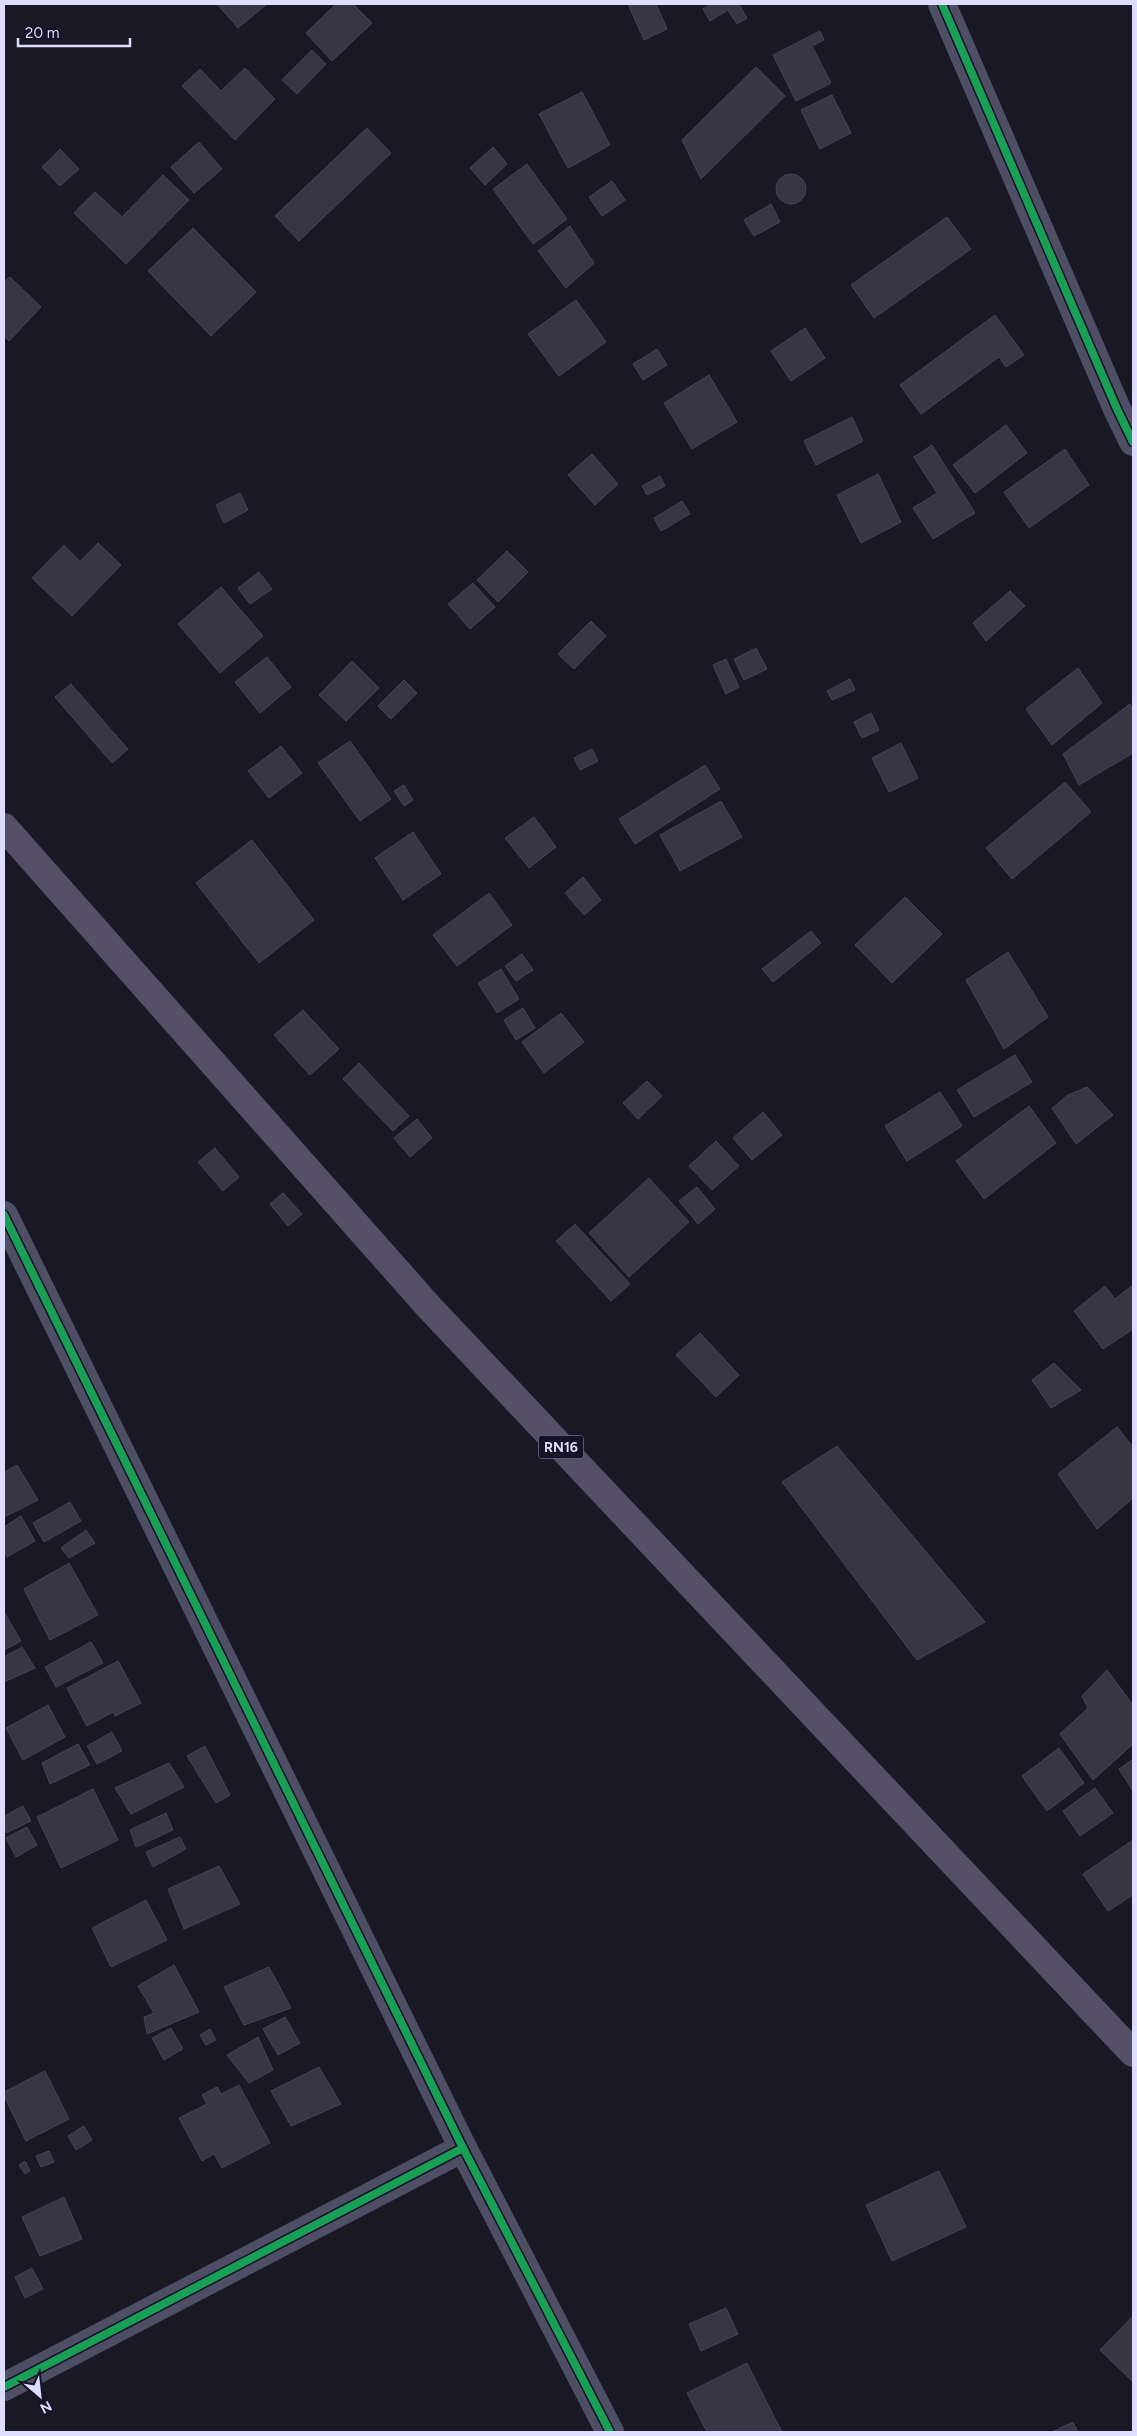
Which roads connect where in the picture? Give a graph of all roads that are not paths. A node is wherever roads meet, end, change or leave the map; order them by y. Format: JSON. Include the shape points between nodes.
{"nodes":[{"id":1,"x":942,"y":4,"type":"edge"},
{"id":2,"x":1133,"y":442,"type":"edge"},
{"id":3,"x":4,"y":827,"type":"edge"},
{"id":4,"x":4,"y":1215,"type":"edge"},
{"id":5,"x":1133,"y":2052,"type":"edge"},
{"id":6,"x":463,"y":2148,"type":"junction"},
{"id":7,"x":4,"y":2387,"type":"edge"},
{"id":8,"x":610,"y":2432,"type":"edge"}],
"edges":[{"from":1,"to":2,"type":"street"},
{"from":3,"to":5,"type":"main road","number":"RN16","via":[[429,1307]]},
{"from":4,"to":6,"type":"street"},
{"from":6,"to":7,"type":"street"},
{"from":6,"to":8,"type":"street"}]}
